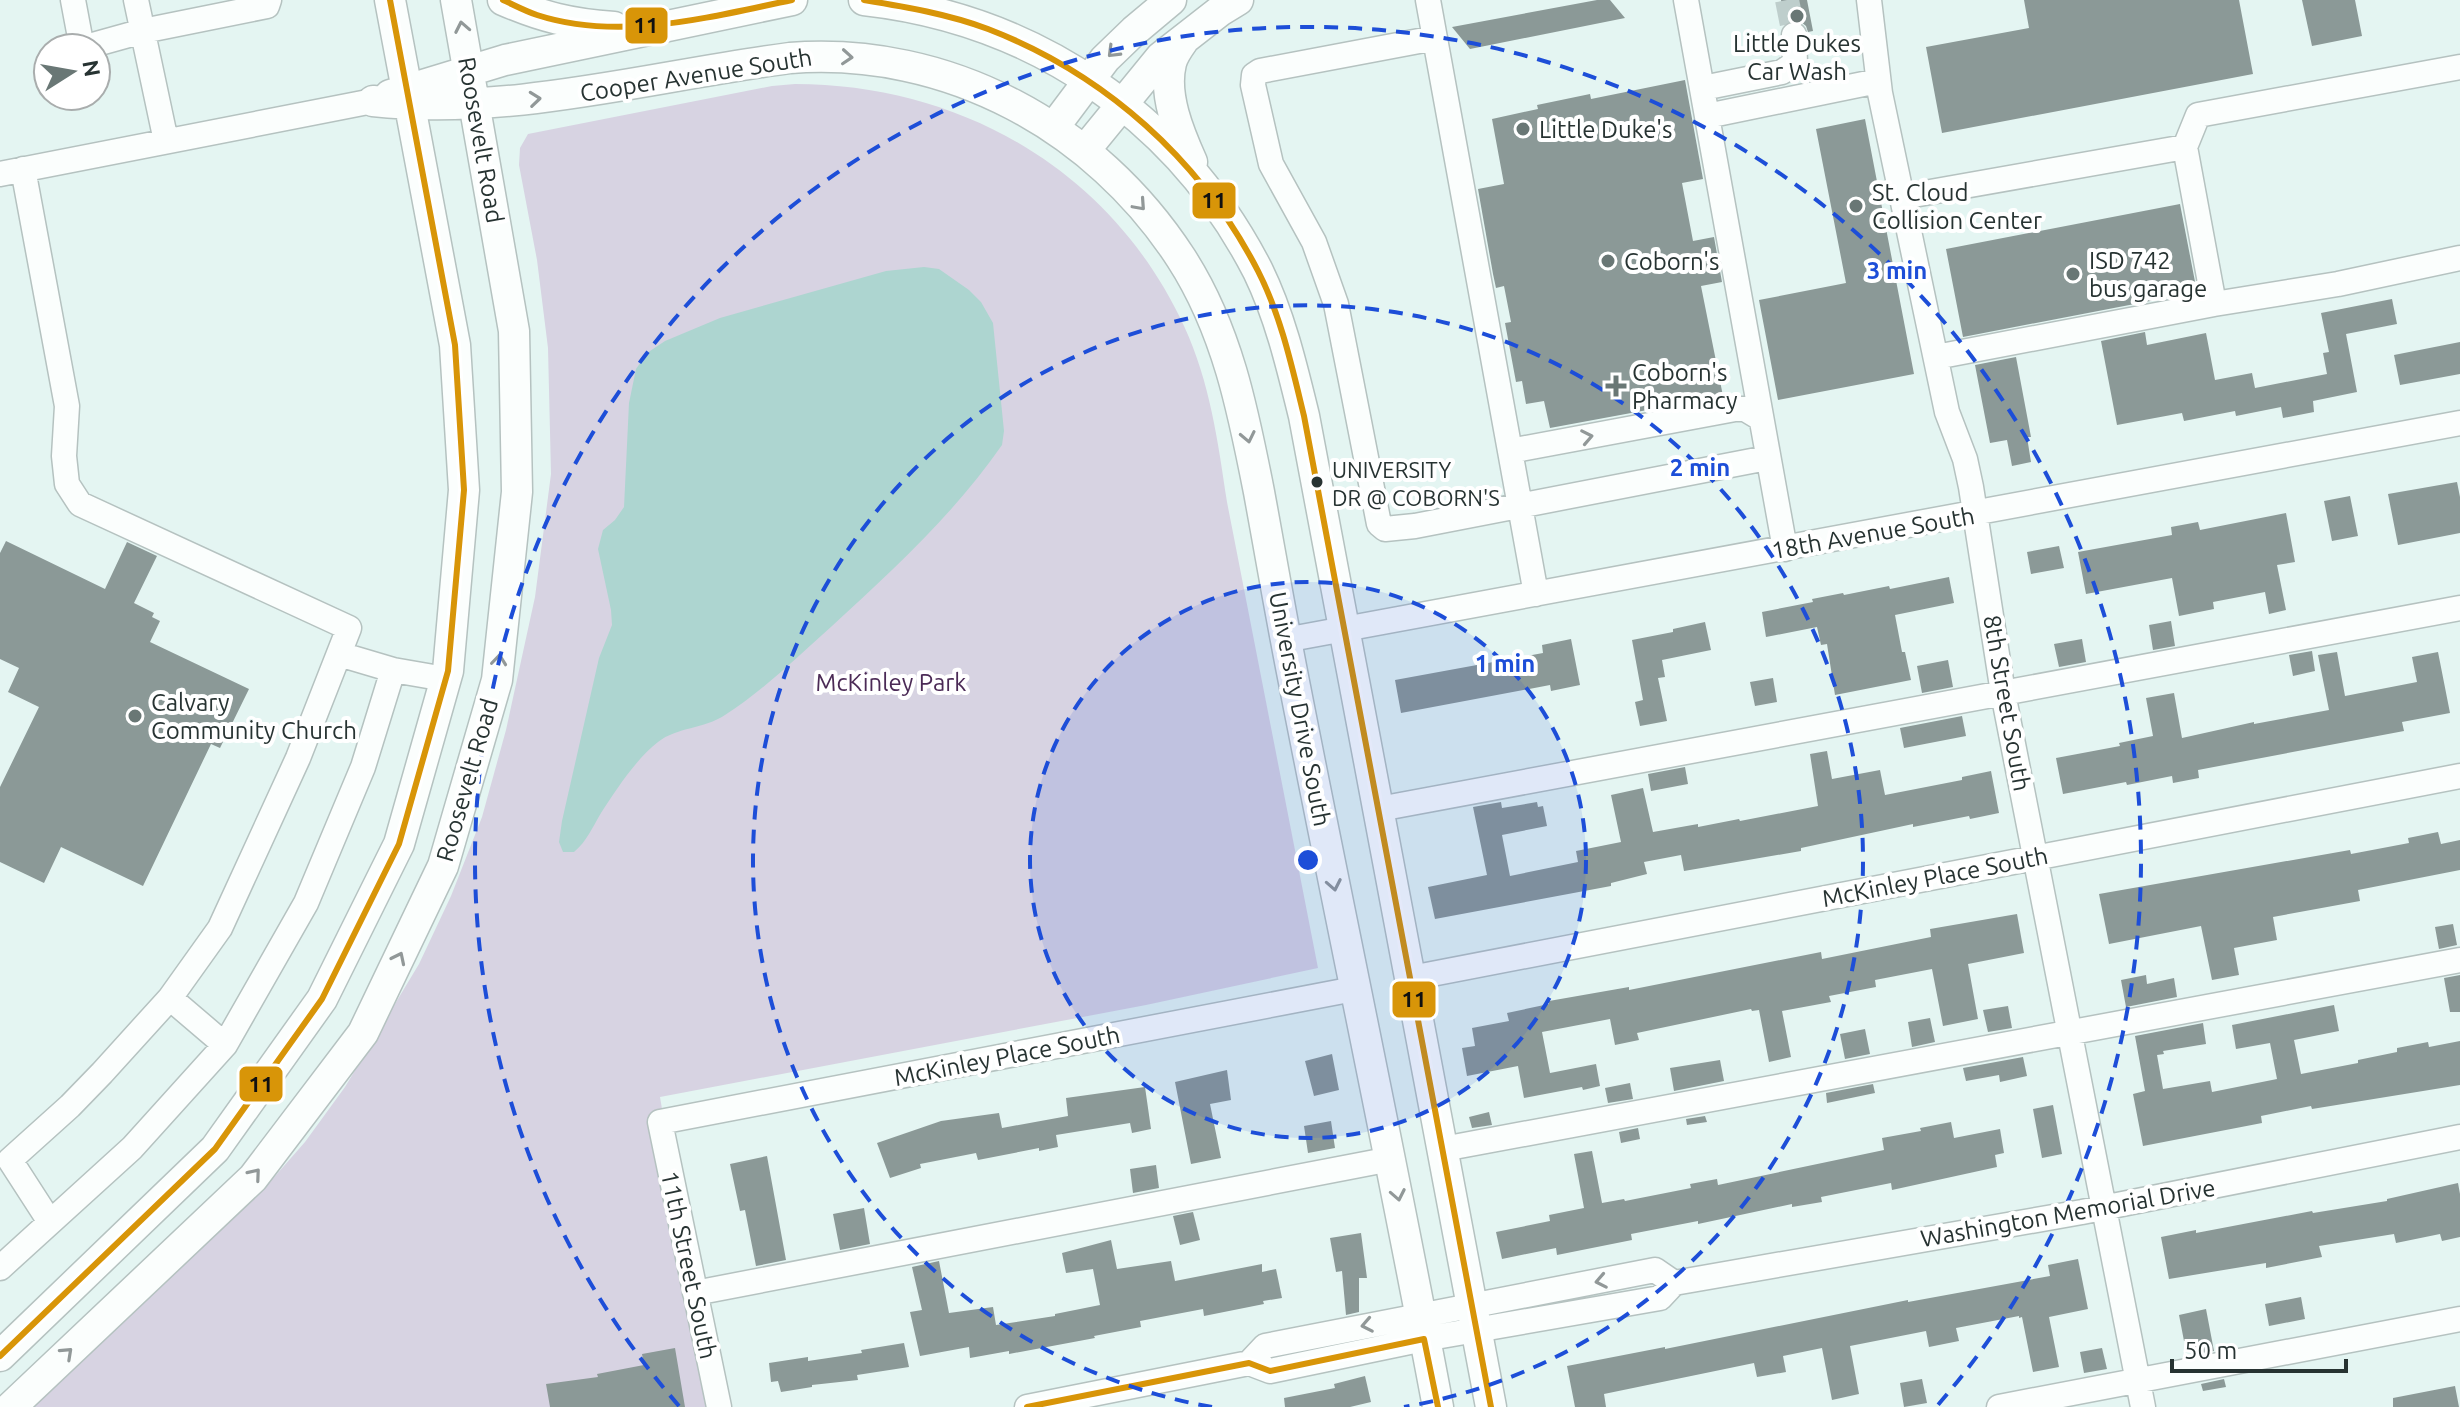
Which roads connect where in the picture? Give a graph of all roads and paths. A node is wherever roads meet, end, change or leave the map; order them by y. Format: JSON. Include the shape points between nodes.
{"nodes":[{"id":1,"x":73,"y":0,"type":"edge"},
{"id":2,"x":136,"y":0,"type":"edge"},
{"id":3,"x":269,"y":0,"type":"edge"},
{"id":4,"x":390,"y":0,"type":"edge"},
{"id":5,"x":456,"y":0,"type":"edge"},
{"id":6,"x":503,"y":0,"type":"edge"},
{"id":7,"x":792,"y":0,"type":"edge"},
{"id":8,"x":864,"y":0,"type":"edge"},
{"id":9,"x":1171,"y":0,"type":"edge"},
{"id":10,"x":1238,"y":0,"type":"edge"},
{"id":11,"x":1428,"y":0,"type":"edge"},
{"id":12,"x":1686,"y":0,"type":"edge"},
{"id":13,"x":1869,"y":0,"type":"edge"},
{"id":14,"x":687,"y":21,"type":"junction"},
{"id":15,"x":143,"y":31,"type":"junction"},
{"id":16,"x":1794,"y":35,"type":"tunnel mouth"},
{"id":17,"x":1184,"y":38,"type":"junction"},
{"id":18,"x":1435,"y":38,"type":"junction"},
{"id":19,"x":2460,"y":67,"type":"edge"},
{"id":20,"x":469,"y":69,"type":"junction"},
{"id":21,"x":1087,"y":80,"type":"junction"},
{"id":22,"x":1878,"y":81,"type":"junction"},
{"id":23,"x":1703,"y":88,"type":"junction"},
{"id":24,"x":408,"y":96,"type":"junction"},
{"id":25,"x":373,"y":101,"type":"joint"},
{"id":26,"x":474,"y":102,"type":"junction"},
{"id":27,"x":1121,"y":104,"type":"junction"},
{"id":28,"x":1707,"y":116,"type":"junction"},
{"id":29,"x":1054,"y":127,"type":"junction"},
{"id":30,"x":166,"y":141,"type":"junction"},
{"id":31,"x":2185,"y":147,"type":"junction"},
{"id":32,"x":1085,"y":150,"type":"junction"},
{"id":33,"x":11,"y":172,"type":"edge"},
{"id":34,"x":1202,"y":186,"type":"junction"},
{"id":35,"x":1902,"y":197,"type":"junction"},
{"id":36,"x":2460,"y":258,"type":"edge"},
{"id":37,"x":2214,"y":304,"type":"junction"},
{"id":38,"x":1936,"y":357,"type":"junction"},
{"id":39,"x":1760,"y":418,"type":"junction"},
{"id":40,"x":2460,"y":423,"type":"edge"},
{"id":41,"x":1510,"y":451,"type":"junction"},
{"id":42,"x":1767,"y":458,"type":"junction"},
{"id":43,"x":1520,"y":505,"type":"junction"},
{"id":44,"x":1975,"y":514,"type":"junction"},
{"id":45,"x":1785,"y":549,"type":"junction"},
{"id":46,"x":1536,"y":594,"type":"junction"},
{"id":47,"x":2460,"y":608,"type":"edge"},
{"id":48,"x":1344,"y":628,"type":"junction"},
{"id":49,"x":1285,"y":640,"type":"junction"},
{"id":50,"x":339,"y":654,"type":"junction"},
{"id":51,"x":393,"y":670,"type":"junction"},
{"id":52,"x":445,"y":679,"type":"junction"},
{"id":53,"x":2003,"y":693,"type":"junction"},
{"id":54,"x":2460,"y":776,"type":"edge"},
{"id":55,"x":1379,"y":809,"type":"junction"},
{"id":56,"x":2035,"y":858,"type":"junction"},
{"id":57,"x":2460,"y":960,"type":"edge"},
{"id":58,"x":1411,"y":978,"type":"junction"},
{"id":59,"x":1354,"y":989,"type":"junction"},
{"id":60,"x":170,"y":998,"type":"junction"},
{"id":61,"x":2070,"y":1033,"type":"junction"},
{"id":62,"x":225,"y":1045,"type":"junction"},
{"id":63,"x":660,"y":1122,"type":"joint"},
{"id":64,"x":2460,"y":1137,"type":"edge"},
{"id":65,"x":1443,"y":1149,"type":"junction"},
{"id":66,"x":1391,"y":1159,"type":"junction"},
{"id":67,"x":2104,"y":1208,"type":"junction"},
{"id":68,"x":50,"y":1222,"type":"junction"},
{"id":69,"x":0,"y":1268,"type":"edge"},
{"id":70,"x":695,"y":1293,"type":"junction"},
{"id":71,"x":1474,"y":1318,"type":"junction"},
{"id":72,"x":2460,"y":1319,"type":"edge"},
{"id":73,"x":1422,"y":1327,"type":"junction"},
{"id":74,"x":0,"y":1356,"type":"edge"},
{"id":75,"x":2138,"y":1381,"type":"junction"},
{"id":76,"x":11,"y":1407,"type":"edge"},
{"id":77,"x":719,"y":1407,"type":"edge"},
{"id":78,"x":1027,"y":1407,"type":"edge"},
{"id":79,"x":1438,"y":1407,"type":"edge"},
{"id":80,"x":1491,"y":1407,"type":"edge"},
{"id":81,"x":1999,"y":1407,"type":"edge"},
{"id":82,"x":2143,"y":1407,"type":"edge"}],
"edges":[{"from":1,"to":15,"type":"street","via":[[82,48]]},
{"from":2,"to":15,"type":"street"},
{"from":3,"to":15,"type":"street","via":[[267,6]]},
{"from":4,"to":24,"type":"main road","name":"Roosevelt Road"},
{"from":20,"to":5,"type":"main road","name":"Roosevelt Road","one_way":true},
{"from":6,"to":14,"type":"main road","via":[[536,15],[580,25],[622,28]]},
{"from":7,"to":14,"type":"main road","name":"Cooper Avenue South"},
{"from":8,"to":21,"type":"main road","via":[[927,10],[991,29]]},
{"from":9,"to":21,"type":"main road","one_way":true},
{"from":10,"to":17,"type":"main road"},
{"from":11,"to":18,"type":"street"},
{"from":12,"to":23,"type":"street"},
{"from":13,"to":22,"type":"street","name":"8th Street South"},
{"from":14,"to":20,"type":"main road","name":"Cooper Avenue South"},
{"from":15,"to":30,"type":"street"},
{"from":16,"to":23,"type":"street","via":[[1795,63],[1789,69]]},
{"from":17,"to":27,"type":"main road"},
{"from":17,"to":34,"type":"main road","via":[[1171,63],[1170,90]]},
{"from":18,"to":41,"type":"street"},
{"from":18,"to":43,"type":"street","via":[[1260,71],[1254,75],[1256,102],[1271,164],[1314,242],[1336,304],[1379,524],[1394,530]]},
{"from":19,"to":31,"type":"street","via":[[2198,115]]},
{"from":20,"to":24,"type":"main road","name":"Cooper Avenue South"},
{"from":20,"to":26,"type":"main road","name":"Roosevelt Road"},
{"from":21,"to":27,"type":"main road"},
{"from":21,"to":29,"type":"main road"},
{"from":22,"to":28,"type":"street"},
{"from":22,"to":35,"type":"street","name":"8th Street South"},
{"from":23,"to":28,"type":"street"},
{"from":24,"to":25,"type":"main road","name":"Cooper Avenue South"},
{"from":24,"to":26,"type":"main road","name":"Cooper Avenue South"},
{"from":24,"to":52,"type":"main road","name":"Roosevelt Road","via":[[455,345],[464,490]]},
{"from":25,"to":30,"type":"street","name":"Cooper Avenue South"},
{"from":26,"to":29,"type":"main road","name":"Cooper Avenue South","one_way":true,"via":[[546,98],[751,63],[836,56],[939,75],[998,97]]},
{"from":76,"to":26,"type":"main road","name":"Roosevelt Road","one_way":true,"via":[[253,1178],[363,1033],[443,866],[497,680],[517,492],[514,331]]},
{"from":27,"to":32,"type":"main road"},
{"from":27,"to":34,"type":"main road","via":[[1170,147]]},
{"from":28,"to":39,"type":"street"},
{"from":29,"to":32,"type":"main road","name":"Cooper Avenue South"},
{"from":30,"to":33,"type":"street","name":"Cooper Avenue South"},
{"from":31,"to":35,"type":"street"},
{"from":31,"to":37,"type":"street"},
{"from":32,"to":49,"type":"main road","name":"University Drive South","one_way":true,"via":[[1166,236],[1219,332],[1251,453]]},
{"from":33,"to":50,"type":"street","via":[[67,406],[67,484],[80,504],[349,628]]},
{"from":34,"to":48,"type":"main road","via":[[1242,243],[1273,307],[1304,416]]},
{"from":35,"to":38,"type":"street","name":"8th Street South"},
{"from":36,"to":37,"type":"street"},
{"from":37,"to":38,"type":"street"},
{"from":38,"to":44,"type":"street","name":"8th Street South"},
{"from":41,"to":39,"type":"street","one_way":true,"via":[[1735,409]]},
{"from":39,"to":42,"type":"street"},
{"from":40,"to":44,"type":"street","name":"18th Avenue South"},
{"from":41,"to":43,"type":"street"},
{"from":42,"to":43,"type":"street"},
{"from":42,"to":45,"type":"street"},
{"from":43,"to":46,"type":"street"},
{"from":44,"to":45,"type":"street","name":"18th Avenue South"},
{"from":44,"to":53,"type":"street","name":"8th Street South"},
{"from":45,"to":46,"type":"street","name":"18th Avenue South"},
{"from":46,"to":48,"type":"street","name":"18th Avenue South"},
{"from":47,"to":53,"type":"street"},
{"from":48,"to":49,"type":"street","name":"18th Avenue South"},
{"from":48,"to":55,"type":"main road"},
{"from":49,"to":59,"type":"main road","name":"University Drive South","one_way":true},
{"from":50,"to":51,"type":"street","name":"Roosevelt Road"},
{"from":50,"to":60,"type":"street","via":[[220,928]]},
{"from":51,"to":52,"type":"street","name":"Roosevelt Road"},
{"from":51,"to":62,"type":"street","via":[[363,767],[306,903]]},
{"from":52,"to":74,"type":"main road","name":"Roosevelt Road","via":[[399,844],[322,999],[215,1149]]},
{"from":53,"to":55,"type":"street"},
{"from":53,"to":56,"type":"street","name":"8th Street South"},
{"from":54,"to":56,"type":"street","name":"McKinley Place South"},
{"from":55,"to":58,"type":"main road"},
{"from":56,"to":58,"type":"street","name":"McKinley Place South"},
{"from":56,"to":61,"type":"street","name":"8th Street South"},
{"from":57,"to":61,"type":"street"},
{"from":58,"to":65,"type":"main road"},
{"from":59,"to":63,"type":"street","name":"McKinley Place South"},
{"from":59,"to":66,"type":"main road","name":"University Drive South"},
{"from":60,"to":62,"type":"street"},
{"from":60,"to":68,"type":"street","via":[[70,1106],[10,1160]]},
{"from":61,"to":65,"type":"street"},
{"from":61,"to":67,"type":"street","name":"8th Street South"},
{"from":62,"to":68,"type":"street","via":[[132,1148]]},
{"from":63,"to":70,"type":"street","name":"11th Street South"},
{"from":64,"to":67,"type":"street","name":"Washington Memorial Drive"},
{"from":65,"to":71,"type":"main road"},
{"from":66,"to":70,"type":"street"},
{"from":66,"to":73,"type":"main road","name":"University Drive South","one_way":true},
{"from":67,"to":71,"type":"street","name":"Washington Memorial Drive","via":[[1674,1283],[1655,1270]]},
{"from":67,"to":75,"type":"street","name":"8th Street South"},
{"from":68,"to":69,"type":"street"},
{"from":70,"to":77,"type":"street","name":"11th Street South"},
{"from":71,"to":73,"type":"street","name":"Washington Memorial Drive"},
{"from":71,"to":80,"type":"main road"},
{"from":72,"to":75,"type":"street"},
{"from":73,"to":78,"type":"street","name":"Washington Memorial Drive","one_way":true,"via":[[1265,1346],[1249,1363]]},
{"from":73,"to":79,"type":"main road","name":"University Drive South"},
{"from":75,"to":81,"type":"street"},
{"from":75,"to":82,"type":"street","name":"8th Street South"}]}
